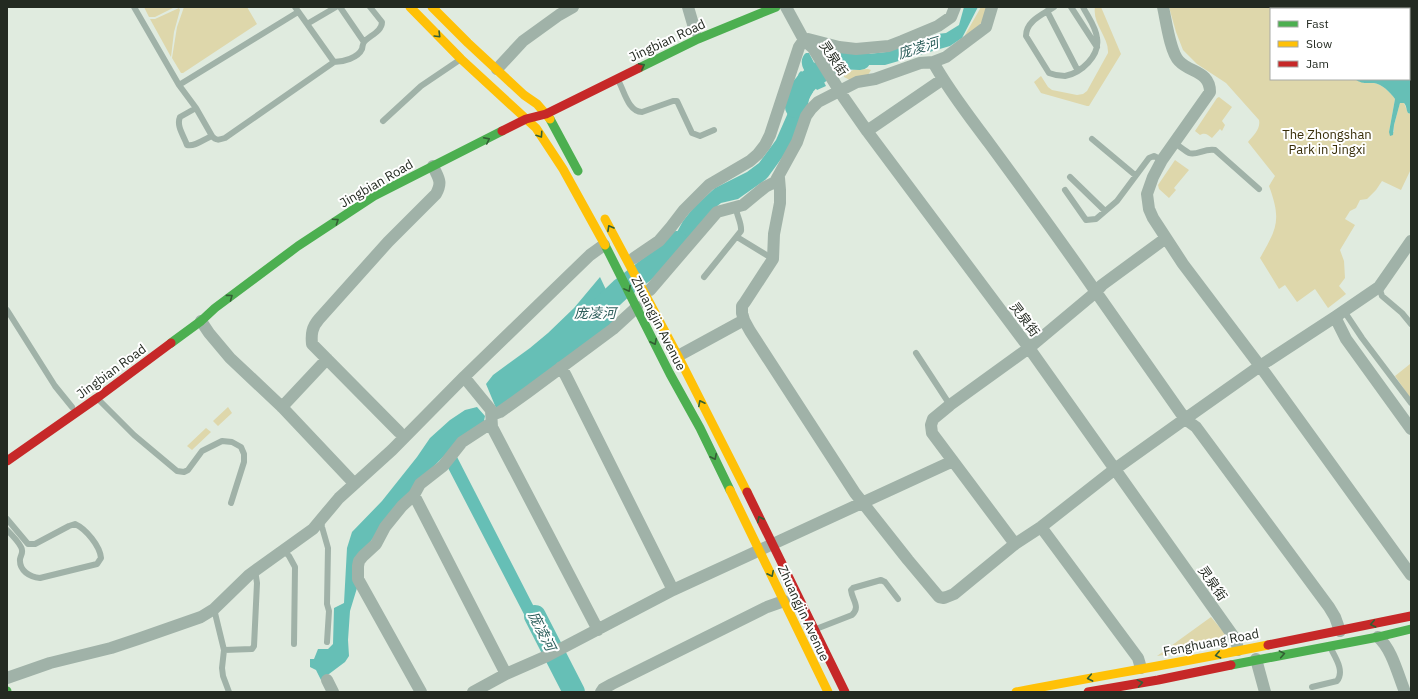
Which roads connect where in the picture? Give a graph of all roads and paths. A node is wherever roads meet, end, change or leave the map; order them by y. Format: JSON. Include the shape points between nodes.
{"nodes":[{"id":1,"x":134,"y":7,"type":"edge"},
{"id":2,"x":336,"y":7,"type":"edge"},
{"id":3,"x":340,"y":7,"type":"edge"},
{"id":4,"x":370,"y":7,"type":"edge"},
{"id":5,"x":410,"y":7,"type":"edge"},
{"id":6,"x":432,"y":7,"type":"edge"},
{"id":7,"x":573,"y":7,"type":"edge"},
{"id":8,"x":688,"y":7,"type":"edge"},
{"id":9,"x":759,"y":7,"type":"edge"},
{"id":10,"x":776,"y":7,"type":"edge"},
{"id":11,"x":786,"y":7,"type":"edge"},
{"id":12,"x":955,"y":7,"type":"edge"},
{"id":13,"x":992,"y":7,"type":"edge"},
{"id":14,"x":1054,"y":7,"type":"edge"},
{"id":15,"x":1071,"y":7,"type":"edge"},
{"id":16,"x":1083,"y":7,"type":"edge"},
{"id":17,"x":1163,"y":7,"type":"edge"},
{"id":18,"x":297,"y":9,"type":"edge"},
{"id":19,"x":1047,"y":11,"type":"junction"},
{"id":20,"x":307,"y":24,"type":"junction"},
{"id":21,"x":695,"y":31,"type":"junction"},
{"id":22,"x":364,"y":42,"type":"junction"},
{"id":23,"x":809,"y":44,"type":"junction"},
{"id":24,"x":1097,"y":47,"type":"junction"},
{"id":25,"x":461,"y":59,"type":"junction"},
{"id":26,"x":334,"y":62,"type":"junction"},
{"id":27,"x":933,"y":62,"type":"junction"},
{"id":28,"x":498,"y":69,"type":"junction"},
{"id":29,"x":1078,"y":70,"type":"junction"},
{"id":30,"x":617,"y":78,"type":"junction"},
{"id":31,"x":943,"y":79,"type":"junction"},
{"id":32,"x":179,"y":85,"type":"junction"},
{"id":33,"x":837,"y":87,"type":"junction"},
{"id":34,"x":537,"y":104,"type":"junction"},
{"id":35,"x":196,"y":108,"type":"junction"},
{"id":36,"x":546,"y":114,"type":"junction"},
{"id":37,"x":512,"y":115,"type":"junction"},
{"id":38,"x":526,"y":119,"type":"junction"},
{"id":39,"x":383,"y":121,"type":"dead end"},
{"id":40,"x":714,"y":130,"type":"dead end"},
{"id":41,"x":867,"y":131,"type":"junction"},
{"id":42,"x":212,"y":136,"type":"junction"},
{"id":43,"x":1092,"y":139,"type":"dead end"},
{"id":44,"x":1175,"y":143,"type":"junction"},
{"id":45,"x":1162,"y":160,"type":"junction"},
{"id":46,"x":433,"y":166,"type":"junction"},
{"id":47,"x":1136,"y":175,"type":"junction"},
{"id":48,"x":1070,"y":177,"type":"dead end"},
{"id":49,"x":778,"y":178,"type":"junction"},
{"id":50,"x":582,"y":179,"type":"dead end"},
{"id":51,"x":1259,"y":189,"type":"dead end"},
{"id":52,"x":1065,"y":190,"type":"dead end"},
{"id":53,"x":736,"y":207,"type":"junction"},
{"id":54,"x":1105,"y":211,"type":"junction"},
{"id":55,"x":602,"y":214,"type":"dead end"},
{"id":56,"x":737,"y":237,"type":"junction"},
{"id":57,"x":1166,"y":238,"type":"junction"},
{"id":58,"x":1411,"y":241,"type":"edge"},
{"id":59,"x":603,"y":242,"type":"junction"},
{"id":60,"x":773,"y":259,"type":"junction"},
{"id":61,"x":631,"y":260,"type":"junction"},
{"id":62,"x":704,"y":277,"type":"dead end"},
{"id":63,"x":1379,"y":286,"type":"junction"},
{"id":64,"x":1096,"y":292,"type":"junction"},
{"id":65,"x":649,"y":295,"type":"junction"},
{"id":66,"x":637,"y":307,"type":"junction"},
{"id":67,"x":7,"y":310,"type":"edge"},
{"id":68,"x":1340,"y":314,"type":"junction"},
{"id":69,"x":1409,"y":316,"type":"edge"},
{"id":70,"x":744,"y":320,"type":"junction"},
{"id":71,"x":201,"y":321,"type":"junction"},
{"id":72,"x":1411,"y":324,"type":"edge"},
{"id":73,"x":1029,"y":348,"type":"junction"},
{"id":74,"x":916,"y":353,"type":"dead end"},
{"id":75,"x":678,"y":356,"type":"junction"},
{"id":76,"x":327,"y":359,"type":"junction"},
{"id":77,"x":1260,"y":366,"type":"junction"},
{"id":78,"x":561,"y":367,"type":"junction"},
{"id":79,"x":464,"y":377,"type":"junction"},
{"id":80,"x":97,"y":398,"type":"junction"},
{"id":81,"x":1411,"y":403,"type":"edge"},
{"id":82,"x":950,"y":405,"type":"junction"},
{"id":83,"x":72,"y":407,"type":"junction"},
{"id":84,"x":282,"y":407,"type":"junction"},
{"id":85,"x":491,"y":416,"type":"junction"},
{"id":86,"x":1185,"y":420,"type":"junction"},
{"id":87,"x":1411,"y":429,"type":"edge"},
{"id":88,"x":399,"y":432,"type":"junction"},
{"id":89,"x":7,"y":451,"type":"edge"},
{"id":90,"x":7,"y":460,"type":"edge"},
{"id":91,"x":953,"y":461,"type":"junction"},
{"id":92,"x":1115,"y":469,"type":"junction"},
{"id":93,"x":350,"y":479,"type":"junction"},
{"id":94,"x":414,"y":495,"type":"junction"},
{"id":95,"x":231,"y":503,"type":"dead end"},
{"id":96,"x":865,"y":503,"type":"junction"},
{"id":97,"x":7,"y":519,"type":"edge"},
{"id":98,"x":321,"y":520,"type":"junction"},
{"id":99,"x":1041,"y":527,"type":"junction"},
{"id":100,"x":7,"y":530,"type":"edge"},
{"id":101,"x":773,"y":544,"type":"junction"},
{"id":102,"x":1015,"y":544,"type":"junction"},
{"id":103,"x":283,"y":550,"type":"junction"},
{"id":104,"x":760,"y":551,"type":"junction"},
{"id":105,"x":255,"y":570,"type":"junction"},
{"id":106,"x":1411,"y":575,"type":"edge"},
{"id":107,"x":674,"y":590,"type":"junction"},
{"id":108,"x":898,"y":599,"type":"dead end"},
{"id":109,"x":784,"y":601,"type":"junction"},
{"id":110,"x":214,"y":609,"type":"junction"},
{"id":111,"x":1411,"y":616,"type":"edge"},
{"id":112,"x":1411,"y":629,"type":"edge"},
{"id":113,"x":598,"y":630,"type":"junction"},
{"id":114,"x":814,"y":630,"type":"junction"},
{"id":115,"x":1340,"y":631,"type":"junction"},
{"id":116,"x":1378,"y":637,"type":"junction"},
{"id":117,"x":327,"y":642,"type":"dead end"},
{"id":118,"x":294,"y":644,"type":"dead end"},
{"id":119,"x":1329,"y":645,"type":"junction"},
{"id":120,"x":224,"y":650,"type":"junction"},
{"id":121,"x":1238,"y":650,"type":"junction"},
{"id":122,"x":1256,"y":659,"type":"junction"},
{"id":123,"x":1141,"y":668,"type":"junction"},
{"id":124,"x":7,"y":670,"type":"edge"},
{"id":125,"x":506,"y":674,"type":"junction"},
{"id":126,"x":7,"y":678,"type":"edge"},
{"id":127,"x":327,"y":680,"type":"dead end"},
{"id":128,"x":1312,"y":687,"type":"dead end"},
{"id":129,"x":229,"y":692,"type":"edge"},
{"id":130,"x":333,"y":692,"type":"edge"},
{"id":131,"x":421,"y":692,"type":"edge"},
{"id":132,"x":473,"y":692,"type":"edge"},
{"id":133,"x":601,"y":692,"type":"edge"},
{"id":134,"x":828,"y":692,"type":"edge"},
{"id":135,"x":845,"y":692,"type":"edge"},
{"id":136,"x":1016,"y":692,"type":"edge"},
{"id":137,"x":1088,"y":692,"type":"edge"},
{"id":138,"x":1265,"y":692,"type":"edge"},
{"id":139,"x":1405,"y":692,"type":"edge"}],
"edges":[{"from":1,"to":32,"type":"lane"},
{"from":2,"to":20,"type":"lane"},
{"from":3,"to":22,"type":"lane"},
{"from":4,"to":22,"type":"lane","via":[[382,22],[382,26]]},
{"from":5,"to":25,"type":"main road","name":"Zhuangjin Avenue","one_way":true},
{"from":6,"to":28,"type":"main road"},
{"from":7,"to":28,"type":"street","via":[[523,41]]},
{"from":8,"to":21,"type":"street"},
{"from":9,"to":21,"type":"main road","name":"Jingbian Road"},
{"from":30,"to":10,"type":"main road","name":"Jingbian Road","one_way":true,"via":[[698,39]]},
{"from":11,"to":23,"type":"street","name":"灵泉街"},
{"from":12,"to":23,"type":"street","via":[[951,17],[938,26],[889,46],[856,49],[808,39]]},
{"from":13,"to":27,"type":"street","via":[[986,27],[946,57]]},
{"from":14,"to":19,"type":"lane"},
{"from":15,"to":24,"type":"lane"},
{"from":16,"to":24,"type":"lane","via":[[1094,26]]},
{"from":17,"to":44,"type":"street","via":[[1173,51],[1178,61],[1205,78],[1210,85],[1208,96]]},
{"from":18,"to":20,"type":"lane"},
{"from":18,"to":32,"type":"lane"},
{"from":19,"to":29,"type":"lane"},
{"from":19,"to":29,"type":"lane","via":[[1029,24],[1026,36],[1049,73],[1065,76]]},
{"from":20,"to":26,"type":"lane"},
{"from":21,"to":34,"type":"main road","name":"Jingbian Road","via":[[553,99]]},
{"from":22,"to":26,"type":"lane","via":[[362,50],[354,57]]},
{"from":23,"to":33,"type":"street","name":"灵泉街"},
{"from":23,"to":61,"type":"street","via":[[799,47],[770,135],[758,154],[708,185],[659,241]]},
{"from":24,"to":29,"type":"lane","via":[[1088,64]]},
{"from":25,"to":37,"type":"main road","name":"Zhuangjin Avenue","via":[[502,96]]},
{"from":25,"to":39,"type":"lane","via":[[421,86]]},
{"from":26,"to":42,"type":"lane","via":[[225,138],[219,140]]},
{"from":27,"to":31,"type":"street"},
{"from":27,"to":33,"type":"street","via":[[920,63],[875,79]]},
{"from":28,"to":34,"type":"main road"},
{"from":30,"to":36,"type":"main road","name":"Jingbian Road"},
{"from":30,"to":40,"type":"lane","via":[[635,110],[642,112],[677,101],[692,133],[700,136]]},
{"from":31,"to":41,"type":"street"},
{"from":31,"to":64,"type":"street"},
{"from":32,"to":35,"type":"lane"},
{"from":33,"to":41,"type":"street","name":"灵泉街"},
{"from":33,"to":49,"type":"street","via":[[811,109]]},
{"from":34,"to":36,"type":"main road"},
{"from":34,"to":37,"type":"main road","name":"Jingbian Road"},
{"from":35,"to":42,"type":"lane"},
{"from":35,"to":42,"type":"lane","via":[[178,119],[188,144],[194,145]]},
{"from":36,"to":38,"type":"main road","name":"Jingbian Road"},
{"from":36,"to":50,"type":"main road"},
{"from":37,"to":38,"type":"main road","name":"Zhuangjin Avenue"},
{"from":37,"to":83,"type":"main road","name":"Jingbian Road","via":[[458,147],[371,187],[288,244],[214,299],[193,319]]},
{"from":46,"to":38,"type":"main road","name":"Jingbian Road","one_way":true},
{"from":38,"to":59,"type":"main road","name":"Zhuangjin Avenue","one_way":true,"via":[[536,128],[563,169]]},
{"from":41,"to":73,"type":"street","name":"灵泉街"},
{"from":43,"to":47,"type":"lane"},
{"from":44,"to":45,"type":"street"},
{"from":44,"to":51,"type":"lane","via":[[1195,154],[1206,149],[1215,150]]},
{"from":45,"to":47,"type":"lane","via":[[1154,156],[1149,158]]},
{"from":45,"to":57,"type":"street","via":[[1147,194],[1149,209]]},
{"from":71,"to":46,"type":"main road","name":"Jingbian Road","one_way":true,"via":[[298,246],[374,196]]},
{"from":46,"to":76,"type":"street","via":[[440,182],[436,194],[388,242],[314,325],[312,344]]},
{"from":47,"to":54,"type":"lane","via":[[1117,201]]},
{"from":48,"to":54,"type":"lane"},
{"from":49,"to":53,"type":"street","via":[[743,205]]},
{"from":49,"to":60,"type":"street","via":[[780,203],[774,234]]},
{"from":52,"to":54,"type":"lane","via":[[1086,220],[1096,219]]},
{"from":53,"to":56,"type":"lane","via":[[742,228]]},
{"from":53,"to":65,"type":"street","via":[[714,215]]},
{"from":61,"to":55,"type":"main road","name":"Zhuangjin Avenue","one_way":true},
{"from":56,"to":60,"type":"lane"},
{"from":56,"to":62,"type":"lane"},
{"from":57,"to":64,"type":"street"},
{"from":57,"to":77,"type":"street"},
{"from":58,"to":63,"type":"street"},
{"from":59,"to":66,"type":"main road","name":"Zhuangjin Avenue","one_way":true},
{"from":59,"to":79,"type":"street"},
{"from":59,"to":88,"type":"street","via":[[584,252]]},
{"from":60,"to":70,"type":"street","via":[[742,306]]},
{"from":61,"to":65,"type":"main road","name":"Zhuangjin Avenue"},
{"from":63,"to":68,"type":"street"},
{"from":63,"to":69,"type":"lane","via":[[1382,296]]},
{"from":64,"to":73,"type":"street"},
{"from":64,"to":86,"type":"street"},
{"from":65,"to":75,"type":"main road","name":"Zhuangjin Avenue"},
{"from":66,"to":78,"type":"street","via":[[613,329]]},
{"from":66,"to":104,"type":"main road","name":"Zhuangjin Avenue","one_way":true},
{"from":67,"to":83,"type":"lane"},
{"from":68,"to":77,"type":"street"},
{"from":68,"to":81,"type":"lane","via":[[1362,338]]},
{"from":68,"to":87,"type":"street","via":[[1346,339]]},
{"from":69,"to":72,"type":"lane"},
{"from":70,"to":75,"type":"street"},
{"from":70,"to":96,"type":"street"},
{"from":71,"to":80,"type":"main road","name":"Jingbian Road"},
{"from":71,"to":84,"type":"street","via":[[230,358]]},
{"from":73,"to":82,"type":"street"},
{"from":73,"to":92,"type":"street","name":"灵泉街"},
{"from":74,"to":82,"type":"lane"},
{"from":101,"to":75,"type":"main road","name":"Zhuangjin Avenue","one_way":true},
{"from":76,"to":84,"type":"street"},
{"from":76,"to":88,"type":"street"},
{"from":77,"to":86,"type":"street"},
{"from":77,"to":106,"type":"street"},
{"from":78,"to":85,"type":"street"},
{"from":78,"to":107,"type":"street"},
{"from":79,"to":85,"type":"street","via":[[480,396]]},
{"from":79,"to":98,"type":"street","via":[[340,498]]},
{"from":80,"to":90,"type":"main road","name":"Jingbian Road"},
{"from":80,"to":95,"type":"lane","via":[[134,435],[177,471],[188,470],[202,451],[222,441],[232,442],[241,447],[244,462]]},
{"from":82,"to":91,"type":"street","via":[[933,419],[931,425],[932,433]]},
{"from":83,"to":89,"type":"main road","name":"Jingbian Road"},
{"from":84,"to":93,"type":"street"},
{"from":85,"to":94,"type":"street","via":[[462,442],[442,466],[420,484]]},
{"from":85,"to":113,"type":"street","via":[[492,427]]},
{"from":86,"to":92,"type":"street"},
{"from":86,"to":115,"type":"street","via":[[1196,427],[1325,601],[1335,616]]},
{"from":88,"to":93,"type":"street"},
{"from":91,"to":96,"type":"street"},
{"from":91,"to":102,"type":"street"},
{"from":92,"to":99,"type":"street"},
{"from":92,"to":121,"type":"street","name":"灵泉街","via":[[1236,640]]},
{"from":93,"to":124,"type":"street","via":[[310,523],[253,564],[212,602],[198,610],[108,641]]},
{"from":94,"to":125,"type":"street"},
{"from":94,"to":131,"type":"street","via":[[384,528],[376,544],[363,556],[358,566],[358,579]]},
{"from":96,"to":101,"type":"street"},
{"from":96,"to":102,"type":"street","via":[[933,590],[944,598],[954,594]]},
{"from":97,"to":100,"type":"lane","via":[[31,545],[75,524],[82,527],[100,551],[101,558],[97,564],[33,578],[27,575],[20,564],[22,548]]},
{"from":98,"to":103,"type":"street","via":[[313,529]]},
{"from":98,"to":117,"type":"lane","via":[[328,548]]},
{"from":99,"to":102,"type":"street"},
{"from":99,"to":123,"type":"street","via":[[1138,658]]},
{"from":101,"to":104,"type":"street"},
{"from":101,"to":114,"type":"main road","name":"Zhuangjin Avenue"},
{"from":103,"to":105,"type":"street"},
{"from":103,"to":118,"type":"lane","via":[[295,567]]},
{"from":104,"to":107,"type":"street"},
{"from":104,"to":109,"type":"main road","name":"Zhuangjin Avenue","one_way":true},
{"from":105,"to":110,"type":"street"},
{"from":105,"to":120,"type":"lane","via":[[257,583],[254,646],[252,649]]},
{"from":107,"to":113,"type":"street"},
{"from":108,"to":114,"type":"lane","via":[[881,580],[853,588],[851,593],[857,608],[855,612]]},
{"from":109,"to":133,"type":"street","via":[[612,684]]},
{"from":109,"to":134,"type":"main road","name":"Zhuangjin Avenue"},
{"from":110,"to":120,"type":"lane"},
{"from":110,"to":126,"type":"street","via":[[201,617],[145,637],[50,663]]},
{"from":111,"to":115,"type":"main road","name":"Fenghuang Road","one_way":true},
{"from":112,"to":116,"type":"main road","name":"Fenghuang Road"},
{"from":113,"to":125,"type":"street"},
{"from":114,"to":135,"type":"main road","name":"Zhuangjin Avenue"},
{"from":115,"to":121,"type":"main road","name":"Fenghuang Road"},
{"from":116,"to":119,"type":"main road","name":"Fenghuang Road"},
{"from":116,"to":139,"type":"street","via":[[1390,652]]},
{"from":122,"to":119,"type":"main road","name":"Fenghuang Road","one_way":true},
{"from":119,"to":128,"type":"lane","via":[[1341,672],[1340,678],[1338,681]]},
{"from":120,"to":129,"type":"lane","via":[[222,676]]},
{"from":121,"to":123,"type":"main road","name":"Fenghuang Road","one_way":true},
{"from":137,"to":122,"type":"main road","name":"Fenghuang Road","one_way":true},
{"from":122,"to":138,"type":"street"},
{"from":123,"to":136,"type":"main road","name":"Fenghuang Road","one_way":true},
{"from":125,"to":132,"type":"street"},
{"from":127,"to":130,"type":"street"}]}
